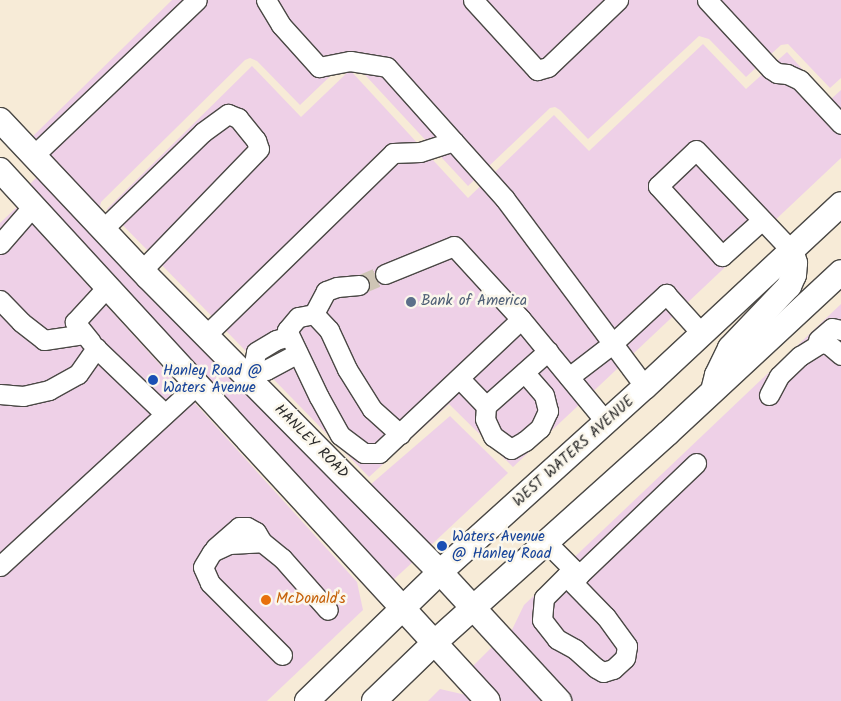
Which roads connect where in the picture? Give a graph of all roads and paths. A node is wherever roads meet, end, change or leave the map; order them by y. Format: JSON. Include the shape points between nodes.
{"nodes":[{"id":1,"x":197,"y":0,"type":"edge"},
{"id":2,"x":266,"y":0,"type":"edge"},
{"id":3,"x":473,"y":0,"type":"edge"},
{"id":4,"x":618,"y":0,"type":"edge"},
{"id":5,"x":707,"y":0,"type":"edge"},
{"id":6,"x":0,"y":120,"type":"edge"},
{"id":7,"x":841,"y":124,"type":"edge"},
{"id":8,"x":453,"y":141,"type":"junction"},
{"id":9,"x":30,"y":152,"type":"junction"},
{"id":10,"x":0,"y":154,"type":"edge"},
{"id":11,"x":0,"y":170,"type":"edge"},
{"id":12,"x":841,"y":204,"type":"edge"},
{"id":13,"x":33,"y":206,"type":"junction"},
{"id":14,"x":762,"y":220,"type":"junction"},
{"id":15,"x":103,"y":229,"type":"junction"},
{"id":16,"x":0,"y":244,"type":"edge"},
{"id":17,"x":791,"y":250,"type":"junction"},
{"id":18,"x":142,"y":270,"type":"junction"},
{"id":19,"x":841,"y":272,"type":"edge"},
{"id":20,"x":385,"y":274,"type":"tunnel mouth"},
{"id":21,"x":359,"y":285,"type":"tunnel mouth"},
{"id":22,"x":107,"y":287,"type":"junction"},
{"id":23,"x":0,"y":300,"type":"edge"},
{"id":24,"x":314,"y":314,"type":"junction"},
{"id":25,"x":520,"y":319,"type":"junction"},
{"id":26,"x":835,"y":332,"type":"edge"},
{"id":27,"x":702,"y":334,"type":"junction"},
{"id":28,"x":206,"y":335,"type":"junction"},
{"id":29,"x":289,"y":336,"type":"junction"},
{"id":30,"x":90,"y":341,"type":"junction"},
{"id":31,"x":612,"y":344,"type":"junction"},
{"id":32,"x":548,"y":351,"type":"junction"},
{"id":33,"x":298,"y":353,"type":"junction"},
{"id":34,"x":841,"y":355,"type":"edge"},
{"id":35,"x":800,"y":356,"type":"junction"},
{"id":36,"x":524,"y":372,"type":"junction"},
{"id":37,"x":250,"y":373,"type":"junction"},
{"id":38,"x":569,"y":377,"type":"junction"},
{"id":39,"x":458,"y":378,"type":"junction"},
{"id":40,"x":197,"y":385,"type":"junction"},
{"id":41,"x":645,"y":387,"type":"junction"},
{"id":42,"x":713,"y":391,"type":"junction"},
{"id":43,"x":0,"y":394,"type":"edge"},
{"id":44,"x":769,"y":395,"type":"dead end"},
{"id":45,"x":486,"y":406,"type":"junction"},
{"id":46,"x":166,"y":414,"type":"junction"},
{"id":47,"x":606,"y":422,"type":"junction"},
{"id":48,"x":400,"y":434,"type":"junction"},
{"id":49,"x":696,"y":463,"type":"dead end"},
{"id":50,"x":546,"y":542,"type":"junction"},
{"id":51,"x":0,"y":566,"type":"edge"},
{"id":52,"x":440,"y":572,"type":"junction"},
{"id":53,"x":573,"y":574,"type":"junction"},
{"id":54,"x":404,"y":608,"type":"junction"},
{"id":55,"x":473,"y":609,"type":"junction"},
{"id":56,"x":328,"y":610,"type":"dead end"},
{"id":57,"x":434,"y":643,"type":"junction"},
{"id":58,"x":282,"y":656,"type":"dead end"},
{"id":59,"x":307,"y":701,"type":"edge"},
{"id":60,"x":374,"y":701,"type":"edge"},
{"id":61,"x":488,"y":701,"type":"edge"},
{"id":62,"x":559,"y":701,"type":"edge"}],
"edges":[{"from":1,"to":9,"type":"lane"},
{"from":2,"to":8,"type":"lane","via":[[281,25],[319,67],[350,61],[388,67]]},
{"from":3,"to":4,"type":"lane","via":[[537,70],[548,66]]},
{"from":5,"to":7,"type":"lane","via":[[771,69],[800,80]]},
{"from":6,"to":9,"type":"main road","name":"HANLEY ROAD"},
{"from":8,"to":28,"type":"lane","via":[[420,152],[392,153]]},
{"from":8,"to":31,"type":"lane","via":[[505,199]]},
{"from":9,"to":10,"type":"main road"},
{"from":9,"to":15,"type":"main road","name":"HANLEY ROAD"},
{"from":11,"to":13,"type":"main road"},
{"from":12,"to":17,"type":"main road","name":"WEST WATERS AVENUE"},
{"from":13,"to":16,"type":"lane"},
{"from":13,"to":22,"type":"main road"},
{"from":14,"to":14,"type":"lane","via":[[696,150],[658,186],[722,256]]},
{"from":14,"to":17,"type":"lane"},
{"from":15,"to":18,"type":"main road","name":"HANLEY ROAD"},
{"from":15,"to":18,"type":"lane","via":[[203,132],[228,114],[238,118],[260,149]]},
{"from":17,"to":27,"type":"main road","name":"WEST WATERS AVENUE"},
{"from":17,"to":42,"type":"main road","via":[[795,262],[789,286],[730,348],[717,374]]},
{"from":18,"to":28,"type":"main road","name":"HANLEY ROAD"},
{"from":19,"to":42,"type":"main road"},
{"from":20,"to":25,"type":"lane","via":[[454,246]]},
{"from":21,"to":24,"type":"lane","via":[[326,291]]},
{"from":22,"to":30,"type":"lane","via":[[74,322]]},
{"from":22,"to":40,"type":"main road"},
{"from":23,"to":30,"type":"lane","via":[[44,340]]},
{"from":24,"to":29,"type":"lane","via":[[298,317],[287,330]]},
{"from":24,"to":48,"type":"lane","via":[[329,330],[347,369],[372,409]]},
{"from":25,"to":32,"type":"lane"},
{"from":25,"to":39,"type":"lane"},
{"from":26,"to":35,"type":"lane"},
{"from":27,"to":31,"type":"lane","via":[[666,294]]},
{"from":27,"to":41,"type":"main road","name":"WEST WATERS AVENUE"},
{"from":28,"to":37,"type":"main road","name":"HANLEY ROAD"},
{"from":29,"to":33,"type":"lane"},
{"from":29,"to":37,"type":"lane","via":[[256,352]]},
{"from":30,"to":43,"type":"lane","via":[[78,374],[49,390],[23,396]]},
{"from":30,"to":46,"type":"lane"},
{"from":31,"to":38,"type":"lane"},
{"from":31,"to":41,"type":"lane"},
{"from":32,"to":36,"type":"lane"},
{"from":32,"to":38,"type":"lane"},
{"from":33,"to":37,"type":"lane","via":[[266,370]]},
{"from":33,"to":48,"type":"lane","via":[[340,435],[349,443],[364,453],[379,453]]},
{"from":34,"to":35,"type":"lane","via":[[828,344],[821,343]]},
{"from":35,"to":44,"type":"lane","via":[[779,376]]},
{"from":36,"to":45,"type":"lane"},
{"from":36,"to":45,"type":"lane","via":[[544,395],[548,411],[540,428],[511,448],[493,436],[485,419]]},
{"from":37,"to":52,"type":"main road","name":"HANLEY ROAD"},
{"from":38,"to":47,"type":"lane"},
{"from":39,"to":45,"type":"lane"},
{"from":39,"to":48,"type":"lane"},
{"from":40,"to":46,"type":"lane"},
{"from":40,"to":54,"type":"main road"},
{"from":41,"to":47,"type":"main road","name":"WEST WATERS AVENUE"},
{"from":42,"to":50,"type":"main road"},
{"from":46,"to":51,"type":"lane"},
{"from":47,"to":52,"type":"main road","name":"WEST WATERS AVENUE"},
{"from":49,"to":53,"type":"lane"},
{"from":50,"to":53,"type":"lane"},
{"from":50,"to":55,"type":"main road"},
{"from":52,"to":54,"type":"main road","name":"WEST WATERS AVENUE"},
{"from":52,"to":55,"type":"main road","name":"HANLEY ROAD"},
{"from":53,"to":53,"type":"lane","via":[[544,598],[542,620],[557,639],[575,649],[596,668],[603,672],[612,669],[625,658],[627,646]]},
{"from":54,"to":57,"type":"main road"},
{"from":54,"to":59,"type":"main road","name":"WEST WATERS AVENUE"},
{"from":55,"to":57,"type":"main road"},
{"from":55,"to":62,"type":"main road","name":"HANLEY ROAD"},
{"from":56,"to":58,"type":"lane","via":[[282,558],[262,542],[229,544],[212,552],[203,567],[210,583]]},
{"from":57,"to":60,"type":"main road"},
{"from":57,"to":61,"type":"main road"}]}
